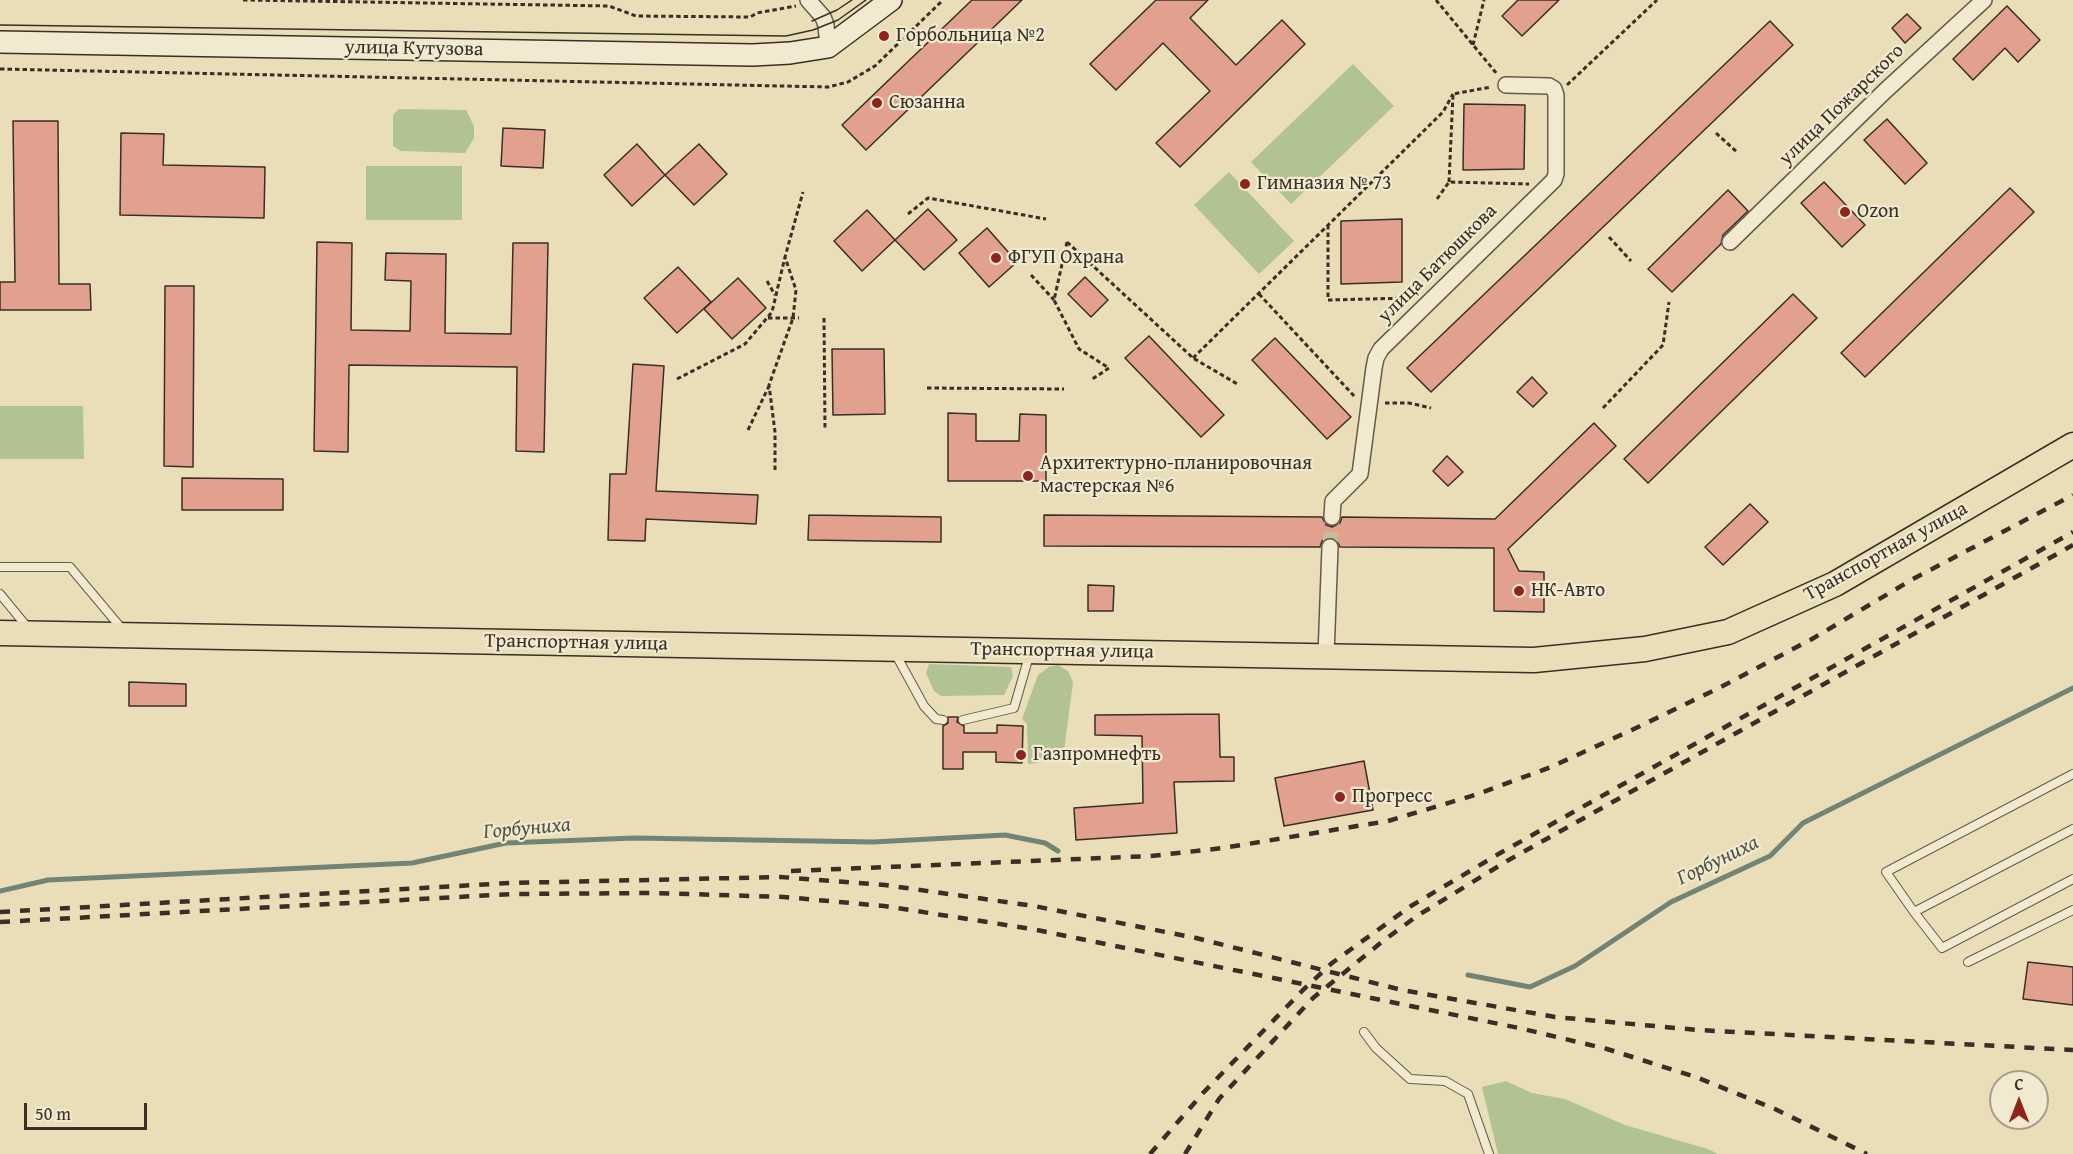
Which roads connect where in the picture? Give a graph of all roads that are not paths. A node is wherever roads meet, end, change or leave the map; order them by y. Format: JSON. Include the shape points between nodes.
{"nodes":[{"id":1,"x":891,"y":0,"type":"edge"},
{"id":2,"x":1984,"y":0,"type":"edge"},
{"id":3,"x":809,"y":1,"type":"edge"},
{"id":4,"x":0,"y":42,"type":"edge"},
{"id":5,"x":828,"y":47,"type":"junction"},
{"id":6,"x":1506,"y":85,"type":"road end"},
{"id":7,"x":1731,"y":242,"type":"dead end"},
{"id":8,"x":2073,"y":445,"type":"edge"},
{"id":9,"x":1332,"y":517,"type":"tunnel mouth"},
{"id":10,"x":1330,"y":547,"type":"tunnel mouth"},
{"id":11,"x":0,"y":567,"type":"edge"},
{"id":12,"x":1,"y":597,"type":"edge"},
{"id":13,"x":0,"y":633,"type":"edge"},
{"id":14,"x":33,"y":634,"type":"junction"},
{"id":15,"x":127,"y":635,"type":"junction"},
{"id":16,"x":892,"y":649,"type":"junction"},
{"id":17,"x":1031,"y":650,"type":"junction"},
{"id":18,"x":1326,"y":655,"type":"junction"},
{"id":19,"x":943,"y":720,"type":"dead end"},
{"id":20,"x":963,"y":720,"type":"dead end"},
{"id":21,"x":2073,"y":774,"type":"edge"},
{"id":22,"x":2073,"y":829,"type":"edge"},
{"id":23,"x":2073,"y":879,"type":"edge"},
{"id":24,"x":2073,"y":910,"type":"edge"},
{"id":25,"x":1914,"y":912,"type":"junction"},
{"id":26,"x":1968,"y":962,"type":"dead end"},
{"id":27,"x":1364,"y":1032,"type":"dead end"},
{"id":28,"x":1489,"y":1154,"type":"edge"}],
"edges":[{"from":1,"to":5,"type":"main road"},
{"from":2,"to":7,"type":"street","name":"улица Пожарского"},
{"from":3,"to":5,"type":"street","via":[[823,17]]},
{"from":4,"to":5,"type":"main road","name":"улица Кутузова","via":[[753,55]]},
{"from":6,"to":9,"type":"street","name":"улица Батюшкова","via":[[1554,89],[1556,174],[1381,350],[1376,358],[1360,474],[1333,501]]},
{"from":8,"to":18,"type":"main road","name":"Транспортная улица","via":[[1835,585],[1728,633],[1645,649],[1534,660]]},
{"from":10,"to":18,"type":"street"},
{"from":11,"to":15,"type":"lane","via":[[70,567]]},
{"from":12,"to":14,"type":"lane"},
{"from":13,"to":14,"type":"main road","name":"Транспортная улица"},
{"from":14,"to":15,"type":"main road","name":"Транспортная улица"},
{"from":15,"to":16,"type":"main road","name":"Транспортная улица"},
{"from":16,"to":17,"type":"main road","name":"Транспортная улица"},
{"from":16,"to":19,"type":"lane","via":[[924,706],[936,719]]},
{"from":17,"to":18,"type":"main road","name":"Транспортная улица"},
{"from":17,"to":20,"type":"lane","via":[[1014,708]]},
{"from":21,"to":25,"type":"lane","via":[[1886,872]]},
{"from":22,"to":25,"type":"lane"},
{"from":23,"to":25,"type":"lane","via":[[1942,948]]},
{"from":24,"to":26,"type":"lane"},
{"from":27,"to":28,"type":"lane","via":[[1410,1079],[1445,1081],[1468,1094]]}]}
